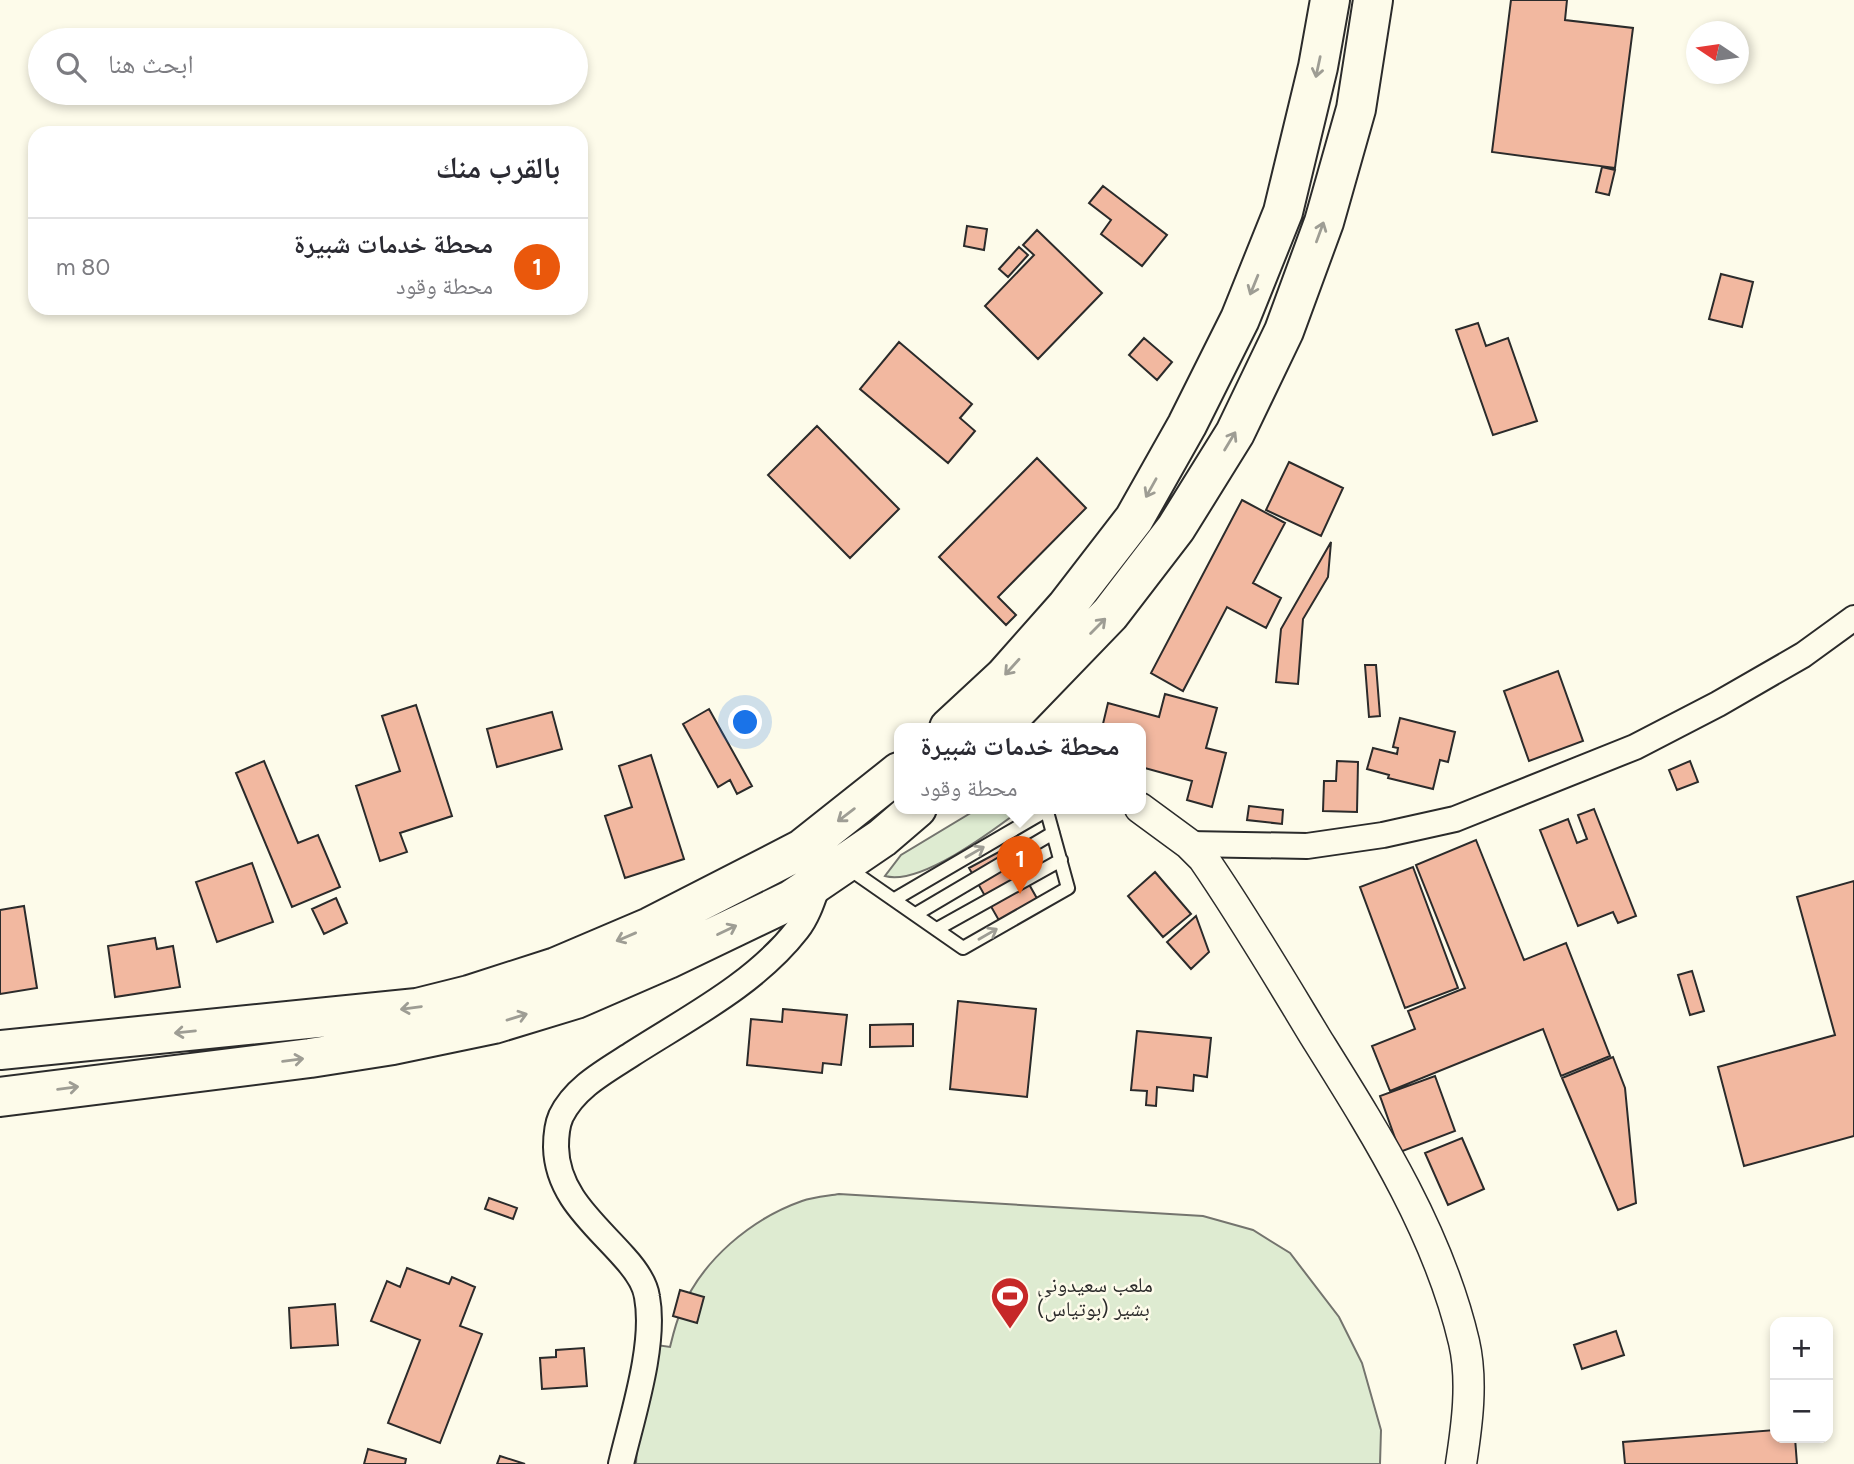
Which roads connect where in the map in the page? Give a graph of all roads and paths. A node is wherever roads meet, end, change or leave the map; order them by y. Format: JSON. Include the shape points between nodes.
{"nodes":[{"id":1,"x":1330,"y":0,"type":"edge"},
{"id":2,"x":1373,"y":0,"type":"edge"},
{"id":3,"x":1854,"y":618,"type":"edge"},
{"id":4,"x":963,"y":723,"type":"edge"},
{"id":5,"x":1005,"y":723,"type":"edge"},
{"id":6,"x":894,"y":778,"type":"edge"},
{"id":7,"x":1146,"y":812,"type":"edge"},
{"id":8,"x":910,"y":814,"type":"edge"},
{"id":9,"x":1038,"y":814,"type":"edge"},
{"id":10,"x":1047,"y":814,"type":"edge"},
{"id":11,"x":1053,"y":833,"type":"junction"},
{"id":12,"x":1189,"y":844,"type":"junction"},
{"id":13,"x":825,"y":859,"type":"junction"},
{"id":14,"x":1061,"y":860,"type":"junction"},
{"id":15,"x":895,"y":899,"type":"junction"},
{"id":16,"x":916,"y":914,"type":"junction"},
{"id":17,"x":937,"y":929,"type":"junction"},
{"id":18,"x":0,"y":1051,"type":"edge"},
{"id":19,"x":0,"y":1097,"type":"edge"},
{"id":20,"x":621,"y":1464,"type":"edge"},
{"id":21,"x":1461,"y":1464,"type":"edge"}],
"edges":[{"from":1,"to":4,"type":"highway","one_way":true,"via":[[1283,212],[1240,319],[1187,425],[1134,519],[1066,607]]},
{"from":5,"to":2,"type":"highway","one_way":true,"via":[[1110,614],[1176,528],[1235,433],[1284,331],[1324,222],[1356,109]]},
{"from":3,"to":12,"type":"street","via":[[1803,655],[1635,747],[1455,819],[1307,846]]},
{"from":6,"to":13,"type":"highway","one_way":true},
{"from":7,"to":12,"type":"street"},
{"from":8,"to":13,"type":"highway","via":[[882,838]]},
{"from":15,"to":9,"type":"lane","one_way":true},
{"from":10,"to":11,"type":"lane"},
{"from":11,"to":14,"type":"lane"},
{"from":11,"to":16,"type":"lane"},
{"from":12,"to":21,"type":"street","via":[[1227,894],[1399,1174],[1434,1250],[1464,1344],[1467,1421]]},
{"from":13,"to":15,"type":"lane"},
{"from":13,"to":18,"type":"highway","one_way":true,"via":[[732,886],[556,967],[417,1008]]},
{"from":19,"to":13,"type":"highway","one_way":true,"via":[[310,1058],[494,1024],[587,994],[791,900]]},
{"from":13,"to":20,"type":"street","via":[[810,909],[778,950],[726,993],[580,1089],[560,1118],[556,1158],[569,1195],[630,1264],[647,1294],[646,1357]]},
{"from":14,"to":17,"type":"lane"},
{"from":17,"to":14,"type":"lane","one_way":true,"via":[[962,948],[1068,888]]},
{"from":15,"to":16,"type":"lane"},
{"from":16,"to":17,"type":"lane"}]}
